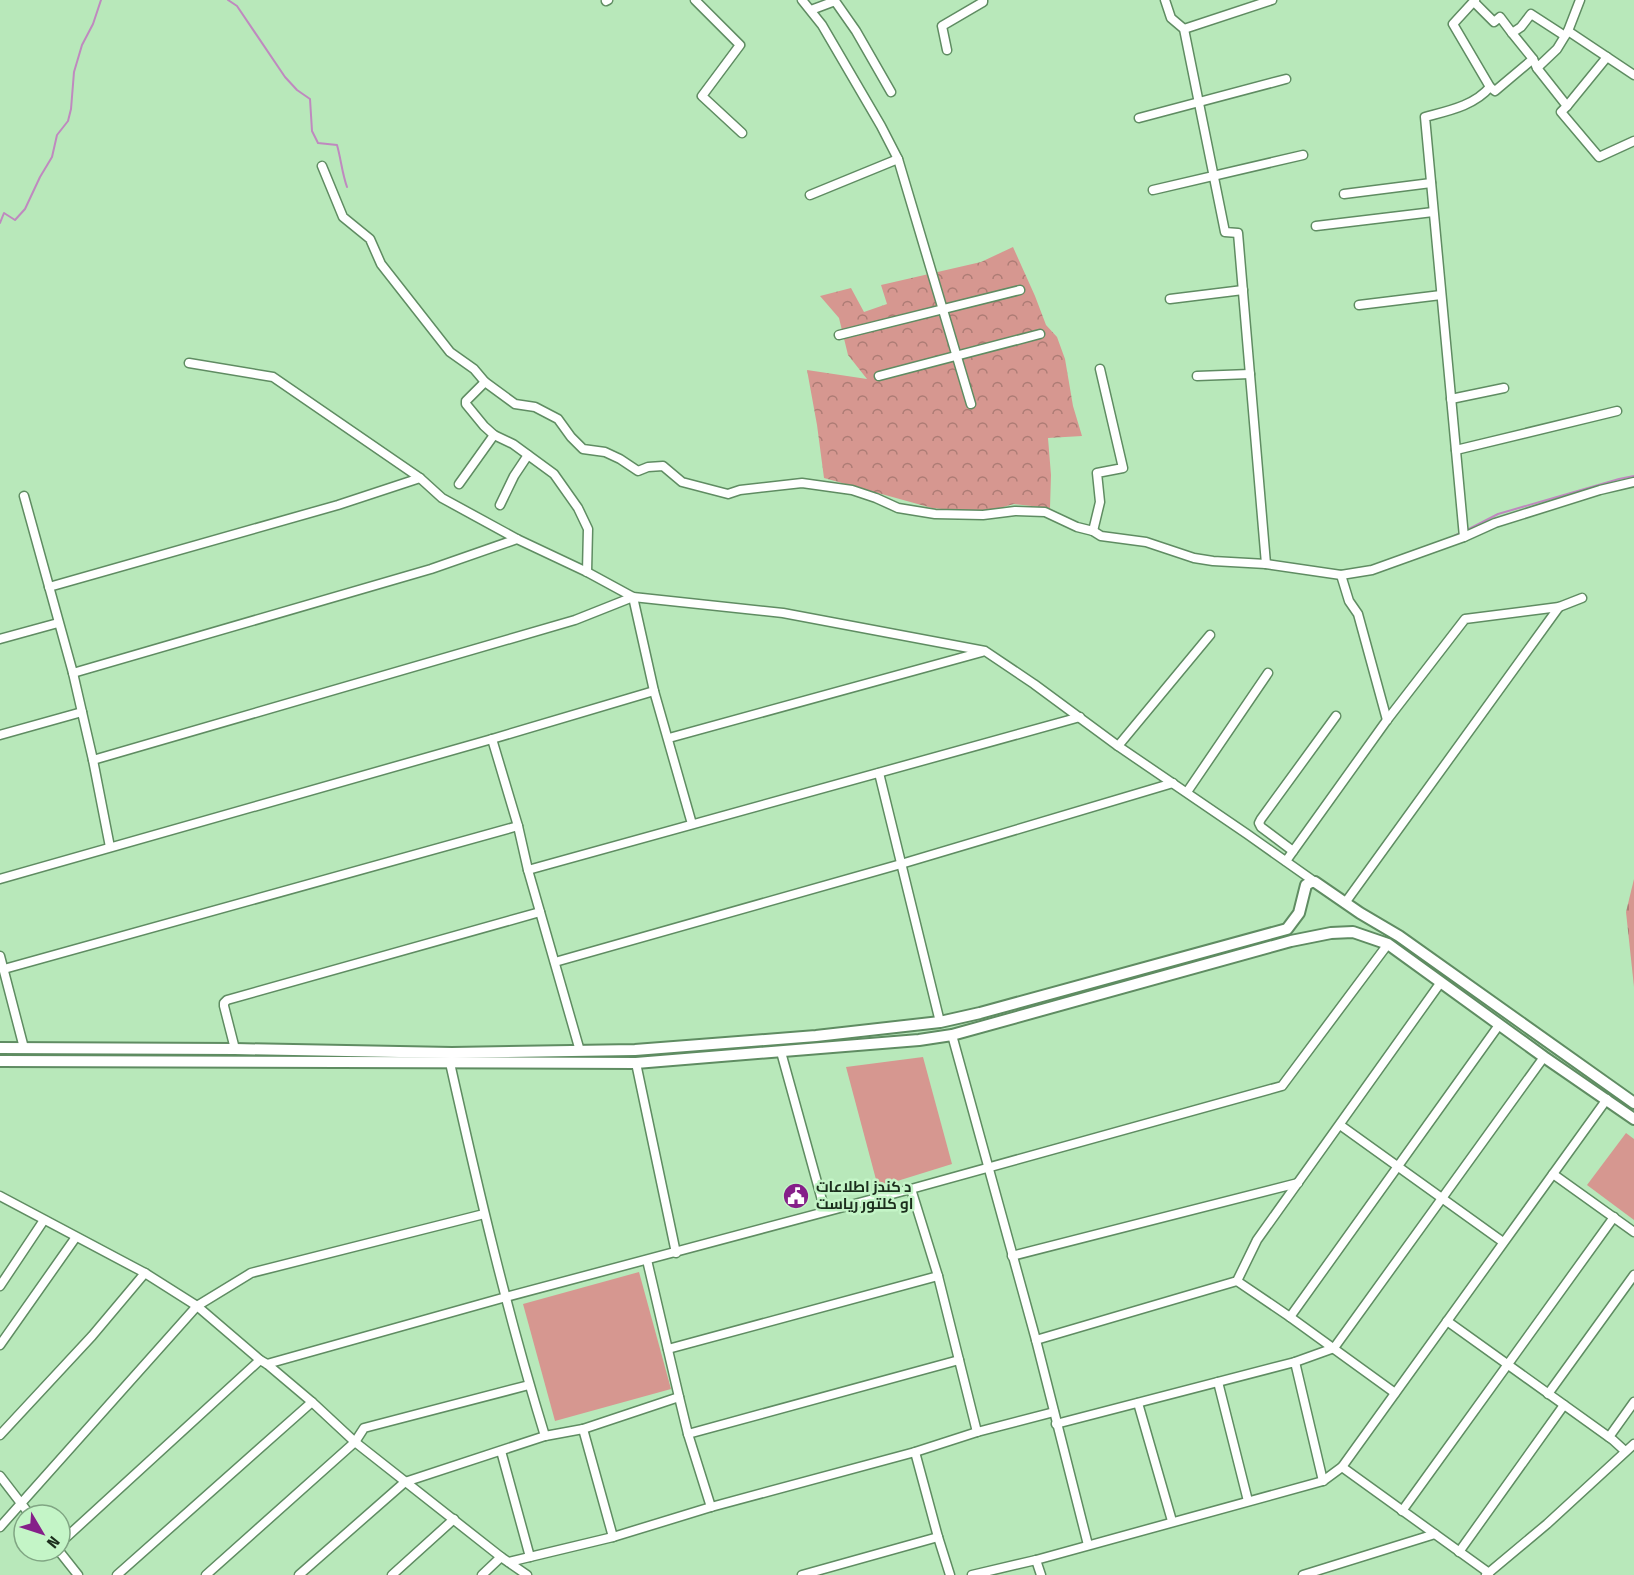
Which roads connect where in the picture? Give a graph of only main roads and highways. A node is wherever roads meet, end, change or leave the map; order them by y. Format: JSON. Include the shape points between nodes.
{"nodes":[{"id":1,"x":1287,"y":928,"type":"junction"},
{"id":2,"x":1291,"y":941,"type":"junction"},
{"id":3,"x":0,"y":1048,"type":"edge"},
{"id":4,"x":0,"y":1061,"type":"edge"},
{"id":5,"x":1634,"y":1103,"type":"edge"},
{"id":6,"x":1634,"y":1119,"type":"edge"}],
"edges":[{"from":1,"to":2,"type":"main road"},
{"from":1,"to":3,"type":"main road","via":[[980,1013],[940,1022],[816,1036],[635,1050],[452,1053]]},
{"from":1,"to":5,"type":"main road","via":[[1299,913],[1306,885],[1315,882],[1399,936]]},
{"from":2,"to":4,"type":"main road","via":[[952,1035],[919,1040],[636,1063]]},
{"from":2,"to":6,"type":"main road","via":[[1353,932],[1389,944]]}]}
